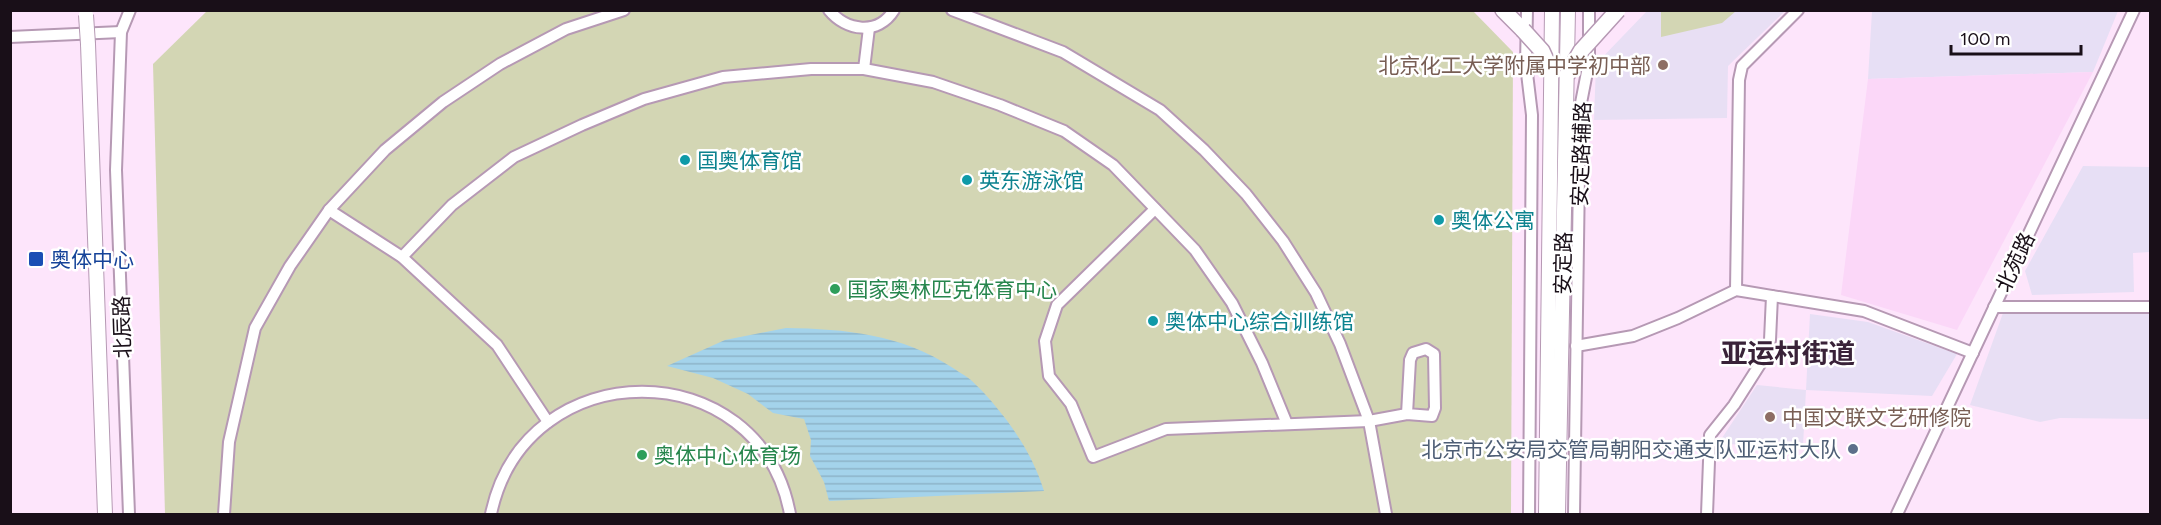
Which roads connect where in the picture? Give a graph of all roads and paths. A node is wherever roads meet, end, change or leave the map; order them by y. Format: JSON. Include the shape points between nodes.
{"nodes":[{"id":1,"x":130,"y":10,"type":"edge"},
{"id":2,"x":624,"y":10,"type":"edge"},
{"id":3,"x":829,"y":10,"type":"edge"},
{"id":4,"x":894,"y":10,"type":"edge"},
{"id":5,"x":952,"y":10,"type":"edge"},
{"id":6,"x":1503,"y":10,"type":"edge"},
{"id":7,"x":1527,"y":10,"type":"edge"},
{"id":8,"x":1552,"y":10,"type":"edge"},
{"id":9,"x":1568,"y":10,"type":"edge"},
{"id":10,"x":1589,"y":10,"type":"edge"},
{"id":11,"x":1618,"y":10,"type":"edge"},
{"id":12,"x":1798,"y":10,"type":"edge"},
{"id":13,"x":2133,"y":10,"type":"edge"},
{"id":14,"x":87,"y":12,"type":"edge"},
{"id":15,"x":869,"y":28,"type":"junction"},
{"id":16,"x":121,"y":32,"type":"junction"},
{"id":17,"x":10,"y":37,"type":"edge"},
{"id":18,"x":864,"y":69,"type":"junction"},
{"id":19,"x":1559,"y":74,"type":"junction"},
{"id":20,"x":1155,"y":209,"type":"junction"},
{"id":21,"x":329,"y":210,"type":"junction"},
{"id":22,"x":402,"y":257,"type":"junction"},
{"id":23,"x":1736,"y":290,"type":"junction"},
{"id":24,"x":1772,"y":296,"type":"junction"},
{"id":25,"x":1994,"y":307,"type":"junction"},
{"id":26,"x":2151,"y":307,"type":"edge"},
{"id":27,"x":1576,"y":346,"type":"junction"},
{"id":28,"x":1973,"y":352,"type":"junction"},
{"id":29,"x":1407,"y":414,"type":"junction"},
{"id":30,"x":1369,"y":421,"type":"junction"},
{"id":31,"x":548,"y":422,"type":"junction"},
{"id":32,"x":1287,"y":424,"type":"junction"},
{"id":33,"x":224,"y":511,"type":"edge"},
{"id":34,"x":105,"y":514,"type":"edge"},
{"id":35,"x":129,"y":514,"type":"edge"},
{"id":36,"x":491,"y":514,"type":"edge"},
{"id":37,"x":790,"y":514,"type":"edge"},
{"id":38,"x":1385,"y":514,"type":"edge"},
{"id":39,"x":1529,"y":514,"type":"edge"},
{"id":40,"x":1546,"y":514,"type":"edge"},
{"id":41,"x":1558,"y":514,"type":"edge"},
{"id":42,"x":1574,"y":514,"type":"edge"},
{"id":43,"x":1707,"y":514,"type":"edge"},
{"id":44,"x":1897,"y":514,"type":"edge"}],
"edges":[{"from":1,"to":16,"type":"street"},
{"from":2,"to":21,"type":"street","via":[[566,29],[500,64],[443,102],[385,150]]},
{"from":3,"to":15,"type":"street","via":[[846,25]]},
{"from":4,"to":15,"type":"street","via":[[881,24]]},
{"from":5,"to":30,"type":"street","via":[[1063,52],[1160,110],[1204,150],[1283,241],[1316,293]]},
{"from":6,"to":19,"type":"highway","bridge":true},
{"from":7,"to":39,"type":"street","via":[[1526,66],[1532,115]]},
{"from":8,"to":19,"type":"main road","name":"安定路"},
{"from":9,"to":19,"type":"main road","name":"安定路"},
{"from":10,"to":27,"type":"street","name":"安定路辅路","via":[[1589,62],[1580,108]]},
{"from":11,"to":19,"type":"highway","bridge":true},
{"from":12,"to":23,"type":"street","via":[[1742,66]]},
{"from":13,"to":25,"type":"street","name":"北苑路"},
{"from":14,"to":34,"type":"main road","name":"北辰路","bridge":true},
{"from":15,"to":18,"type":"street"},
{"from":16,"to":17,"type":"street"},
{"from":16,"to":35,"type":"street","name":"北辰路","via":[[116,170]]},
{"from":18,"to":20,"type":"street","via":[[933,82],[1064,131],[1113,165]]},
{"from":18,"to":22,"type":"street","via":[[811,69],[723,77],[644,99],[582,124],[514,157],[452,205]]},
{"from":19,"to":40,"type":"main road","name":"安定路","via":[[1551,95]]},
{"from":19,"to":41,"type":"main road","name":"安定路","via":[[1567,96]]},
{"from":20,"to":32,"type":"street","via":[[1195,250],[1232,303]]},
{"from":20,"to":32,"type":"street","via":[[1057,306],[1045,341],[1049,376],[1071,404],[1093,457],[1166,429]]},
{"from":21,"to":22,"type":"street"},
{"from":21,"to":33,"type":"street","via":[[290,266],[255,328],[229,442]]},
{"from":22,"to":31,"type":"street","via":[[497,345]]},
{"from":23,"to":24,"type":"street"},
{"from":23,"to":27,"type":"street","via":[[1633,336]]},
{"from":24,"to":28,"type":"street","via":[[1864,311]]},
{"from":24,"to":43,"type":"street","via":[[1770,340],[1762,361],[1710,435]]},
{"from":25,"to":26,"type":"street"},
{"from":25,"to":28,"type":"street","name":"北苑路"},
{"from":27,"to":42,"type":"street","name":"安定路辅路"},
{"from":28,"to":44,"type":"street","name":"北苑路"},
{"from":29,"to":29,"type":"street","via":[[1432,416],[1435,408],[1434,354],[1426,350],[1413,353],[1410,360]]},
{"from":29,"to":30,"type":"street"},
{"from":30,"to":32,"type":"street"},
{"from":30,"to":38,"type":"street"},
{"from":31,"to":36,"type":"street","via":[[511,462]]},
{"from":31,"to":37,"type":"street","via":[[581,403],[617,393],[656,392],[693,400],[727,418],[755,443],[776,474]]}]}
